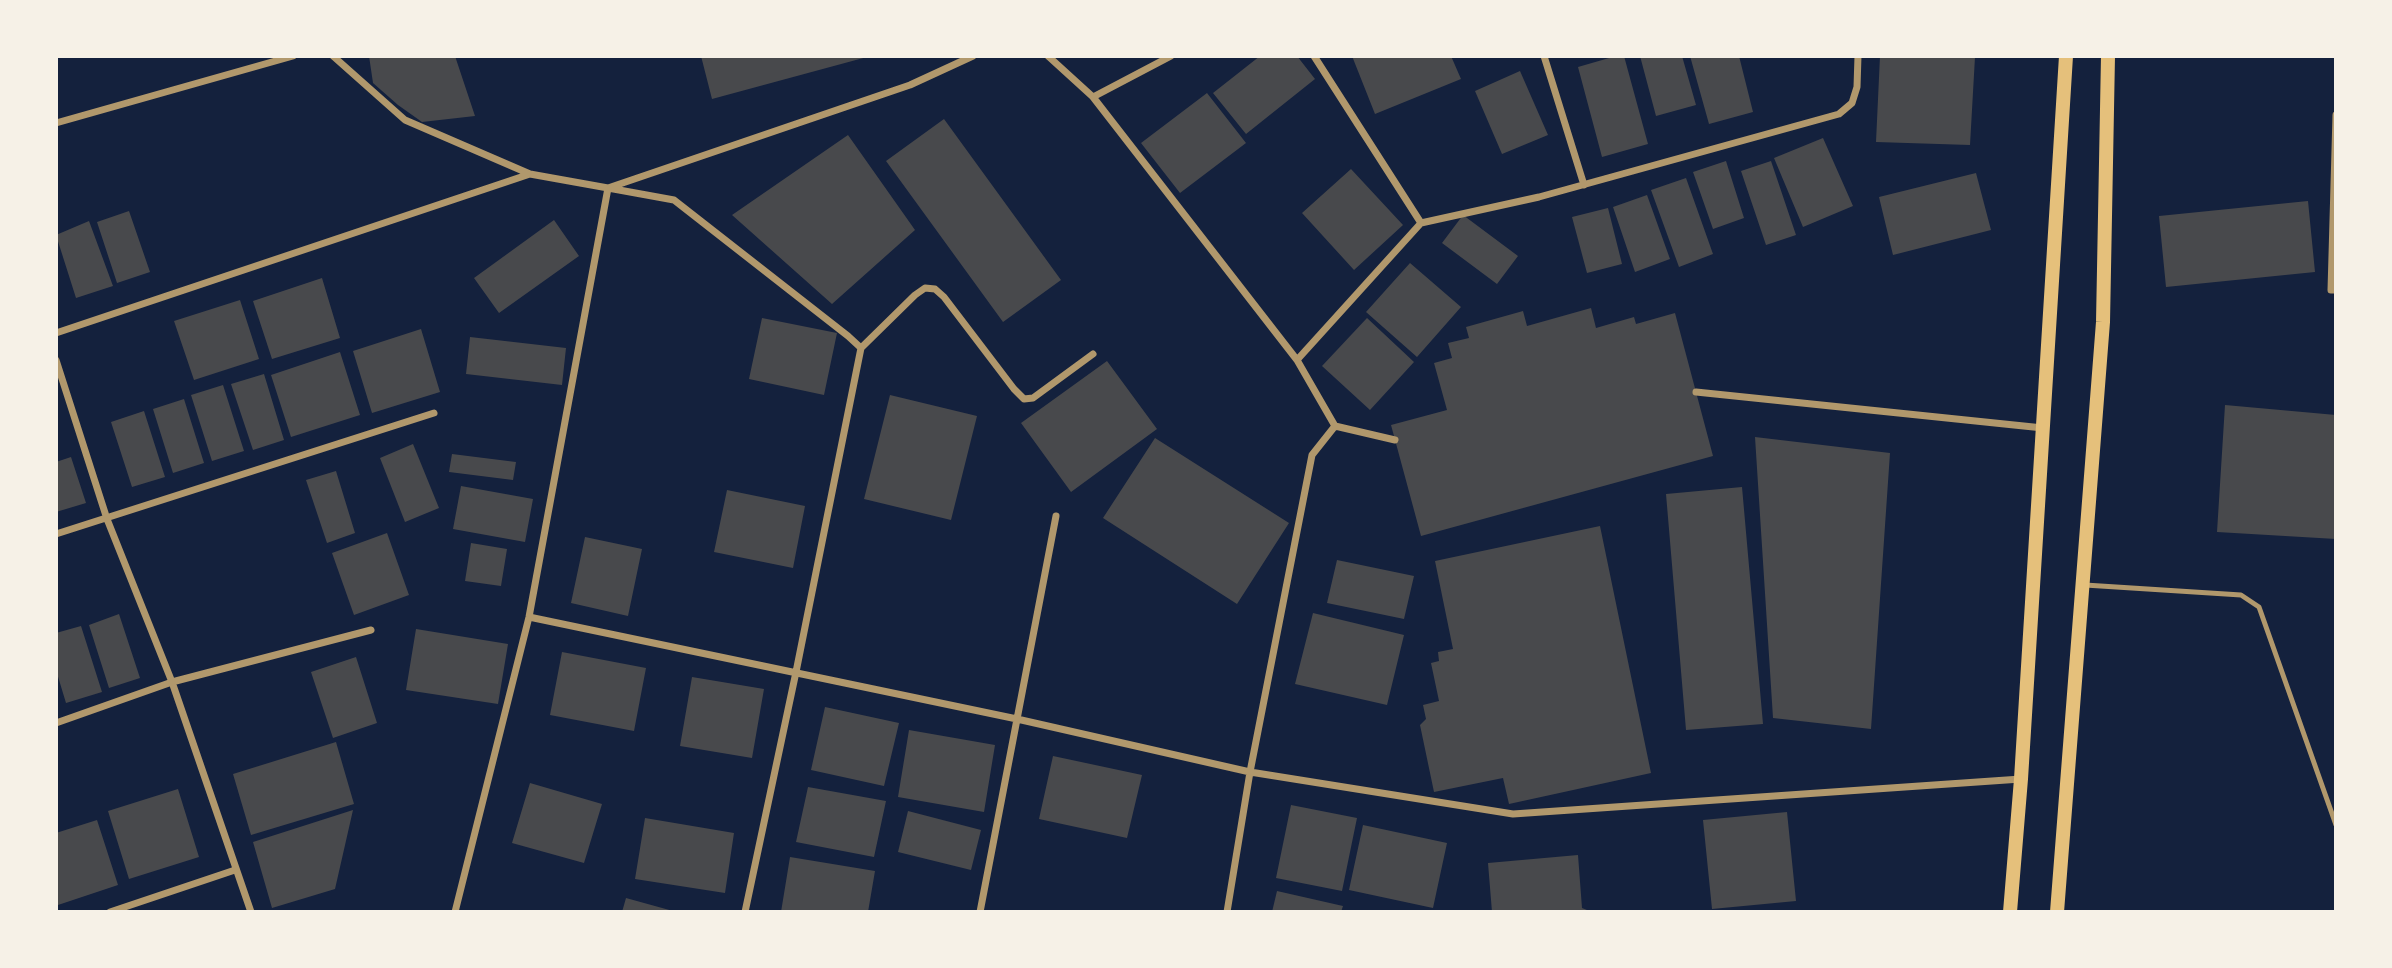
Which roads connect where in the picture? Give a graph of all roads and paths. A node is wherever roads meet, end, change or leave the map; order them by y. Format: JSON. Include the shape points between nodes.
{"nodes":[{"id":1,"x":293,"y":56,"type":"edge"},
{"id":2,"x":333,"y":56,"type":"edge"},
{"id":3,"x":973,"y":56,"type":"edge"},
{"id":4,"x":1048,"y":56,"type":"edge"},
{"id":5,"x":1171,"y":56,"type":"edge"},
{"id":6,"x":1314,"y":56,"type":"edge"},
{"id":7,"x":1544,"y":56,"type":"edge"},
{"id":8,"x":1858,"y":56,"type":"edge"},
{"id":9,"x":2066,"y":56,"type":"edge"},
{"id":10,"x":2108,"y":56,"type":"edge"},
{"id":11,"x":1093,"y":97,"type":"junction"},
{"id":12,"x":2336,"y":115,"type":"edge"},
{"id":13,"x":56,"y":123,"type":"edge"},
{"id":14,"x":530,"y":174,"type":"junction"},
{"id":15,"x":1584,"y":185,"type":"junction"},
{"id":16,"x":608,"y":188,"type":"junction"},
{"id":17,"x":1421,"y":223,"type":"junction"},
{"id":18,"x":2336,"y":290,"type":"edge"},
{"id":19,"x":56,"y":333,"type":"edge"},
{"id":20,"x":861,"y":348,"type":"junction"},
{"id":21,"x":1093,"y":354,"type":"dead end"},
{"id":22,"x":56,"y":360,"type":"edge"},
{"id":23,"x":1297,"y":360,"type":"junction"},
{"id":24,"x":1696,"y":392,"type":"dead end"},
{"id":25,"x":434,"y":413,"type":"dead end"},
{"id":26,"x":1335,"y":426,"type":"junction"},
{"id":27,"x":2043,"y":428,"type":"junction"},
{"id":28,"x":1395,"y":440,"type":"dead end"},
{"id":29,"x":1056,"y":516,"type":"dead end"},
{"id":30,"x":107,"y":519,"type":"junction"},
{"id":31,"x":56,"y":534,"type":"edge"},
{"id":32,"x":2082,"y":585,"type":"junction"},
{"id":33,"x":529,"y":617,"type":"junction"},
{"id":34,"x":371,"y":630,"type":"dead end"},
{"id":35,"x":796,"y":672,"type":"junction"},
{"id":36,"x":172,"y":682,"type":"junction"},
{"id":37,"x":1017,"y":719,"type":"junction"},
{"id":38,"x":56,"y":723,"type":"edge"},
{"id":39,"x":1250,"y":772,"type":"junction"},
{"id":40,"x":2021,"y":779,"type":"junction"},
{"id":41,"x":2336,"y":825,"type":"edge"},
{"id":42,"x":235,"y":870,"type":"junction"},
{"id":43,"x":110,"y":912,"type":"edge"},
{"id":44,"x":251,"y":912,"type":"edge"},
{"id":45,"x":455,"y":912,"type":"edge"},
{"id":46,"x":745,"y":912,"type":"edge"},
{"id":47,"x":979,"y":912,"type":"edge"},
{"id":48,"x":1227,"y":912,"type":"edge"},
{"id":49,"x":2010,"y":912,"type":"edge"},
{"id":50,"x":2057,"y":912,"type":"edge"}],
"edges":[{"from":1,"to":13,"type":"street"},
{"from":2,"to":14,"type":"street","via":[[405,120]]},
{"from":3,"to":16,"type":"street","via":[[910,85]]},
{"from":4,"to":11,"type":"street"},
{"from":5,"to":11,"type":"street"},
{"from":6,"to":17,"type":"street"},
{"from":7,"to":15,"type":"street"},
{"from":8,"to":15,"type":"street","via":[[1852,103],[1839,114]]},
{"from":9,"to":27,"type":"main road"},
{"from":10,"to":32,"type":"main road","via":[[2103,322]]},
{"from":11,"to":23,"type":"street"},
{"from":12,"to":18,"type":"street","via":[[2331,290]]},
{"from":14,"to":16,"type":"street"},
{"from":14,"to":19,"type":"street"},
{"from":15,"to":17,"type":"street"},
{"from":16,"to":20,"type":"street","via":[[674,200]]},
{"from":16,"to":33,"type":"street"},
{"from":17,"to":23,"type":"street"},
{"from":20,"to":21,"type":"street","via":[[925,288],[944,297],[1024,399],[1033,398]]},
{"from":20,"to":35,"type":"street"},
{"from":22,"to":30,"type":"street"},
{"from":23,"to":26,"type":"street"},
{"from":24,"to":27,"type":"street"},
{"from":25,"to":30,"type":"street"},
{"from":26,"to":28,"type":"street"},
{"from":26,"to":39,"type":"street","via":[[1312,455]]},
{"from":27,"to":40,"type":"main road"},
{"from":29,"to":37,"type":"street"},
{"from":30,"to":31,"type":"street"},
{"from":30,"to":36,"type":"street"},
{"from":32,"to":41,"type":"lane","via":[[2241,595],[2259,607]]},
{"from":32,"to":50,"type":"main road"},
{"from":33,"to":35,"type":"street"},
{"from":33,"to":45,"type":"street"},
{"from":34,"to":36,"type":"street"},
{"from":35,"to":37,"type":"street"},
{"from":35,"to":46,"type":"street"},
{"from":36,"to":38,"type":"street"},
{"from":36,"to":42,"type":"street"},
{"from":37,"to":39,"type":"street"},
{"from":37,"to":47,"type":"street"},
{"from":39,"to":40,"type":"street","via":[[1513,814]]},
{"from":39,"to":48,"type":"street"},
{"from":40,"to":49,"type":"main road"},
{"from":42,"to":43,"type":"street"},
{"from":42,"to":44,"type":"street"}]}
